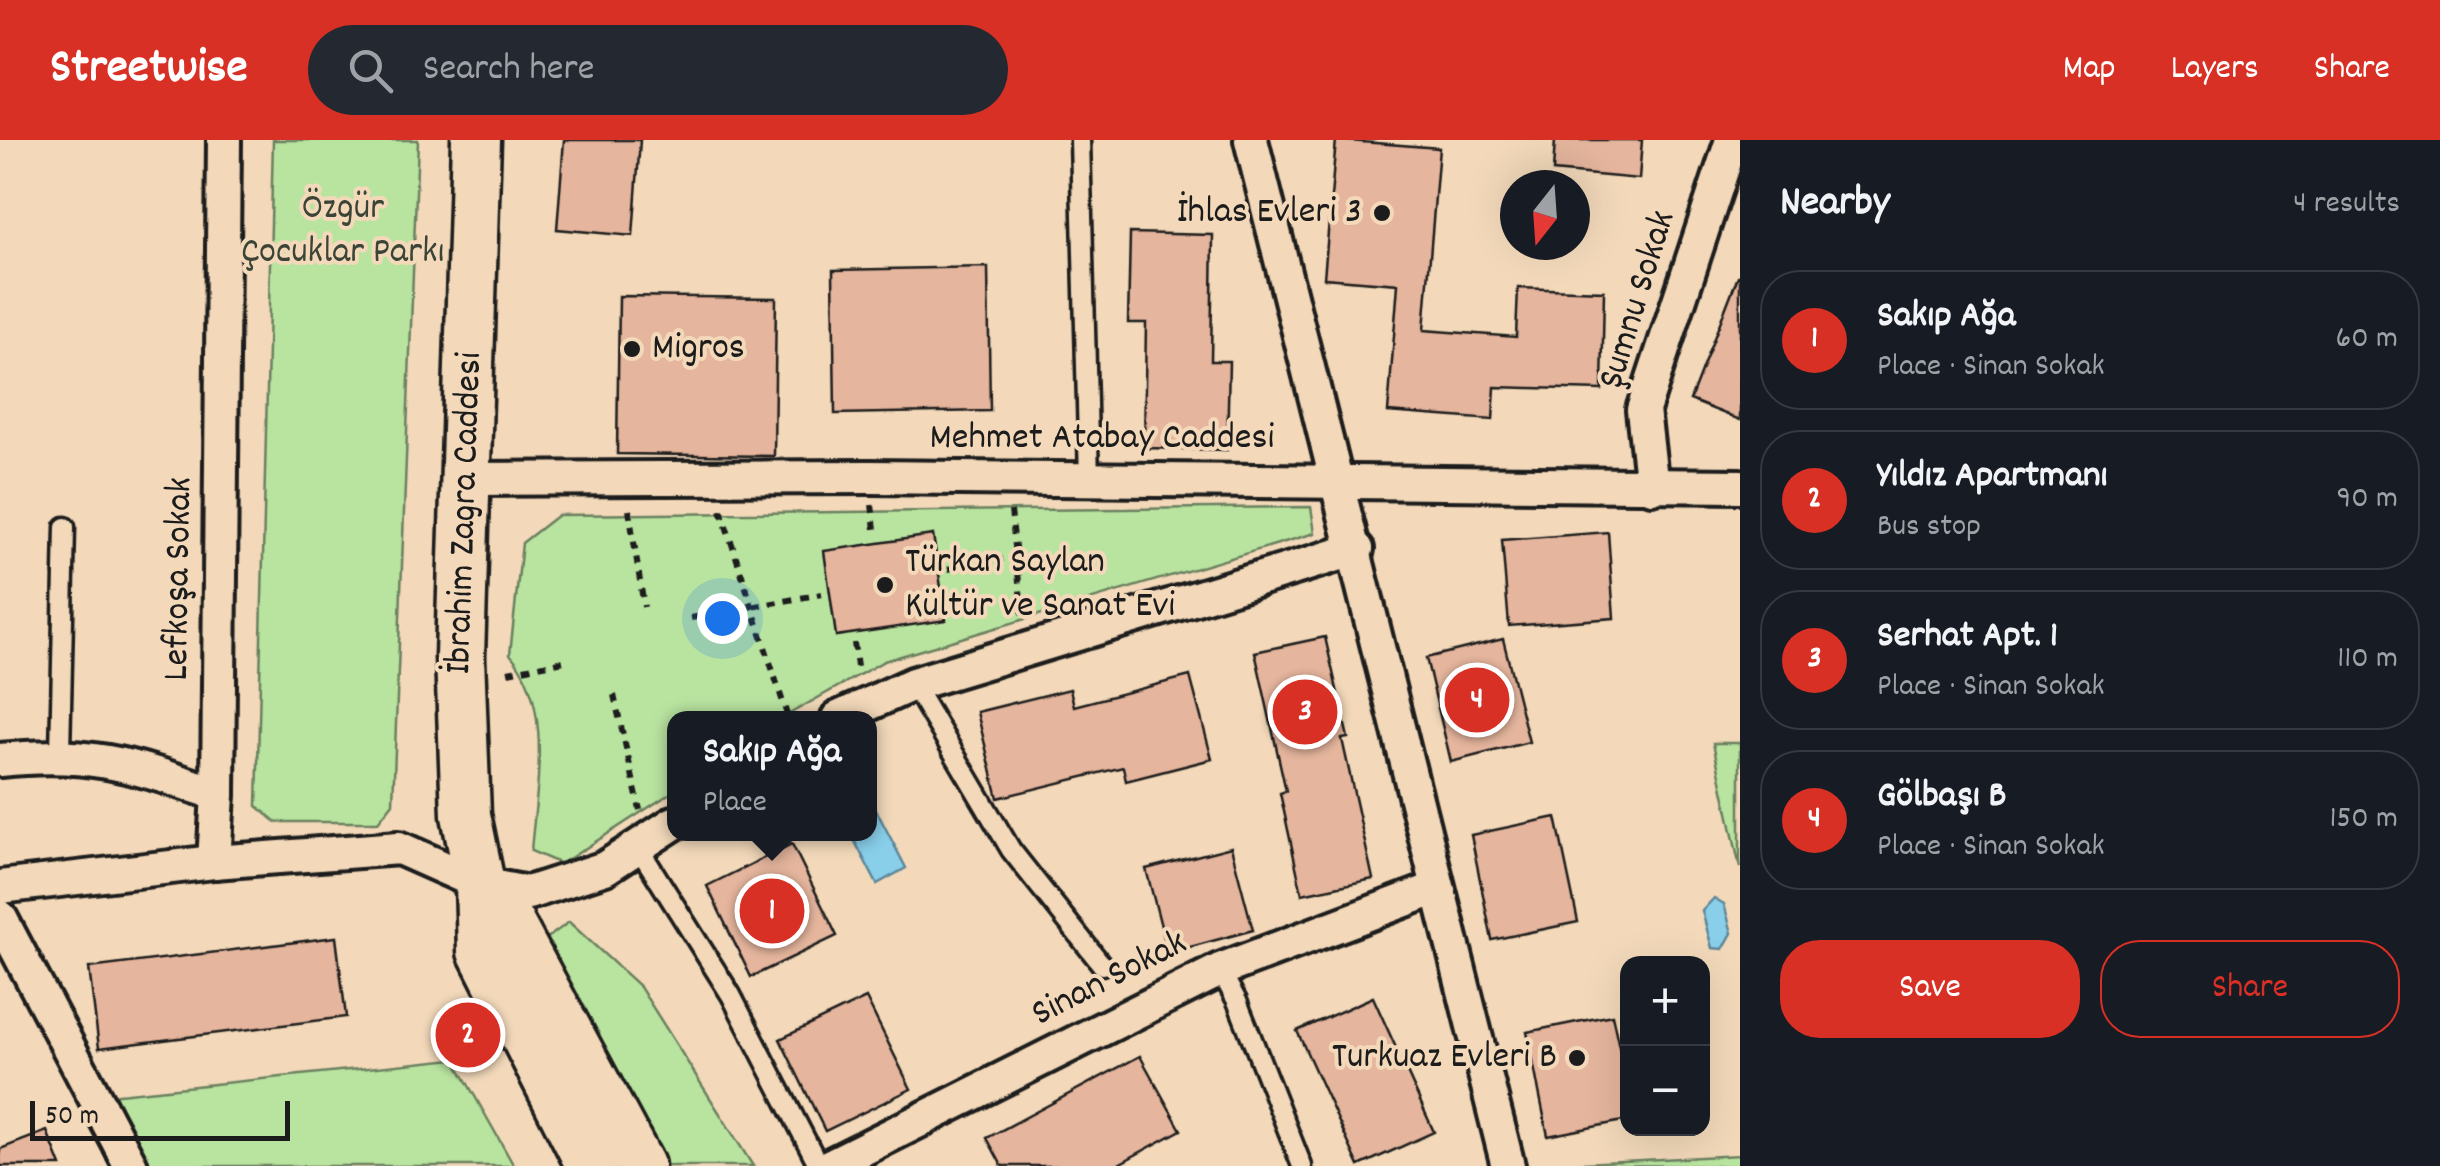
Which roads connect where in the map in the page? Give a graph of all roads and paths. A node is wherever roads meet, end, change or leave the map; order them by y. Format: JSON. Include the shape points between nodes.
{"nodes":[{"id":1,"x":224,"y":140,"type":"edge"},
{"id":2,"x":476,"y":140,"type":"edge"},
{"id":3,"x":1080,"y":140,"type":"edge"},
{"id":4,"x":1252,"y":140,"type":"edge"},
{"id":5,"x":1732,"y":140,"type":"edge"},
{"id":6,"x":713,"y":478,"type":"junction"},
{"id":7,"x":1008,"y":478,"type":"junction"},
{"id":8,"x":624,"y":479,"type":"junction"},
{"id":9,"x":1089,"y":479,"type":"junction"},
{"id":10,"x":464,"y":480,"type":"junction"},
{"id":11,"x":1340,"y":481,"type":"junction"},
{"id":12,"x":1740,"y":486,"type":"edge"},
{"id":13,"x":1652,"y":487,"type":"junction"},
{"id":14,"x":65,"y":528,"type":"dead end"},
{"id":15,"x":1357,"y":549,"type":"junction"},
{"id":16,"x":1016,"y":557,"type":"junction"},
{"id":17,"x":948,"y":569,"type":"dead end"},
{"id":18,"x":822,"y":594,"type":"dead end"},
{"id":19,"x":644,"y":607,"type":"dead end"},
{"id":20,"x":752,"y":607,"type":"junction"},
{"id":21,"x":691,"y":618,"type":"dead end"},
{"id":22,"x":1027,"y":648,"type":"junction"},
{"id":23,"x":569,"y":660,"type":"dead end"},
{"id":24,"x":508,"y":672,"type":"dead end"},
{"id":25,"x":914,"y":684,"type":"junction"},
{"id":26,"x":614,"y":694,"type":"dead end"},
{"id":27,"x":786,"y":711,"type":"edge"},
{"id":28,"x":854,"y":711,"type":"edge"},
{"id":29,"x":60,"y":753,"type":"junction"},
{"id":30,"x":0,"y":760,"type":"edge"},
{"id":31,"x":218,"y":794,"type":"junction"},
{"id":32,"x":654,"y":837,"type":"edge"},
{"id":33,"x":214,"y":862,"type":"junction"},
{"id":34,"x":480,"y":884,"type":"junction"},
{"id":35,"x":0,"y":887,"type":"edge"},
{"id":36,"x":1437,"y":888,"type":"junction"},
{"id":37,"x":0,"y":917,"type":"edge"},
{"id":38,"x":1102,"y":964,"type":"dead end"},
{"id":39,"x":1220,"y":970,"type":"junction"},
{"id":40,"x":131,"y":1166,"type":"edge"},
{"id":41,"x":592,"y":1166,"type":"edge"},
{"id":42,"x":640,"y":1166,"type":"edge"},
{"id":43,"x":820,"y":1166,"type":"edge"},
{"id":44,"x":829,"y":1166,"type":"edge"},
{"id":45,"x":1302,"y":1166,"type":"edge"},
{"id":46,"x":1508,"y":1166,"type":"edge"}],
"edges":[{"from":1,"to":31,"type":"street","name":"Lefkoşa Sokak"},
{"from":2,"to":10,"type":"main road","name":"İbrahim Zagra Caddesi"},
{"from":3,"to":9,"type":"lane"},
{"from":4,"to":11,"type":"street"},
{"from":5,"to":13,"type":"street","name":"Şumnu Sokak","via":[[1643,410]]},
{"from":6,"to":7,"type":"street","name":"Mehmet Atabay Caddesi"},
{"from":6,"to":8,"type":"street","name":"Mehmet Atabay Caddesi"},
{"from":6,"to":20,"type":"path"},
{"from":7,"to":9,"type":"street","name":"Mehmet Atabay Caddesi"},
{"from":7,"to":16,"type":"path"},
{"from":8,"to":10,"type":"street","name":"Mehmet Atabay Caddesi"},
{"from":8,"to":19,"type":"path"},
{"from":9,"to":11,"type":"street","name":"Mehmet Atabay Caddesi"},
{"from":10,"to":34,"type":"main road","name":"İbrahim Zagra Caddesi","via":[[462,746],[467,828]]},
{"from":11,"to":13,"type":"street","name":"Mehmet Atabay Caddesi"},
{"from":11,"to":15,"type":"street"},
{"from":12,"to":13,"type":"street","name":"Mehmet Atabay Caddesi"},
{"from":14,"to":29,"type":"lane"},
{"from":15,"to":22,"type":"street"},
{"from":15,"to":36,"type":"street"},
{"from":16,"to":17,"type":"path"},
{"from":16,"to":22,"type":"path"},
{"from":18,"to":20,"type":"path"},
{"from":20,"to":21,"type":"path"},
{"from":20,"to":27,"type":"path"},
{"from":22,"to":25,"type":"street"},
{"from":23,"to":24,"type":"path"},
{"from":25,"to":28,"type":"street"},
{"from":25,"to":38,"type":"lane","via":[[1010,850]]},
{"from":26,"to":32,"type":"path"},
{"from":29,"to":30,"type":"street"},
{"from":29,"to":31,"type":"street","via":[[122,762]]},
{"from":31,"to":33,"type":"street","name":"Lefkoşa Sokak"},
{"from":32,"to":34,"type":"street","via":[[570,883],[528,893]]},
{"from":32,"to":43,"type":"lane"},
{"from":33,"to":34,"type":"street","via":[[400,848]]},
{"from":33,"to":35,"type":"street"},
{"from":34,"to":41,"type":"main road","via":[[482,951]]},
{"from":34,"to":42,"type":"main road","via":[[507,919]]},
{"from":36,"to":39,"type":"street","name":"Sinan Sokak"},
{"from":36,"to":46,"type":"street"},
{"from":37,"to":40,"type":"street"},
{"from":39,"to":44,"type":"street","name":"Sinan Sokak"},
{"from":39,"to":45,"type":"lane"}]}
